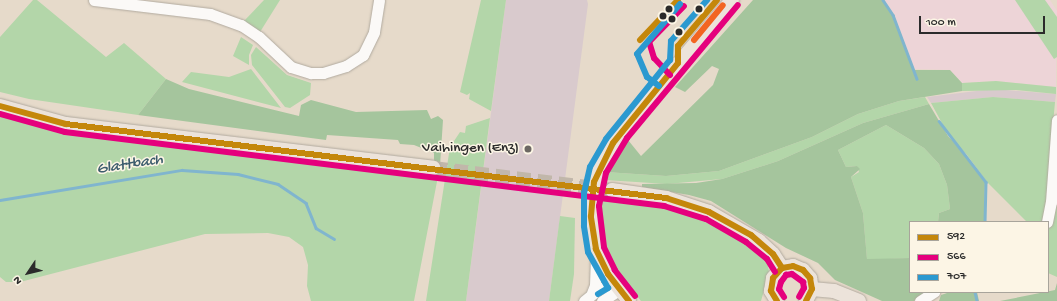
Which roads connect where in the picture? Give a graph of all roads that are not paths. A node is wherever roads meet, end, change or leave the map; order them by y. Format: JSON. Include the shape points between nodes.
{"nodes":[{"id":1,"x":94,"y":0,"type":"edge"},
{"id":2,"x":379,"y":0,"type":"edge"},
{"id":3,"x":732,"y":0,"type":"edge"},
{"id":4,"x":169,"y":4,"type":"edge"},
{"id":5,"x":0,"y":106,"type":"edge"},
{"id":6,"x":1057,"y":120,"type":"edge"},
{"id":7,"x":433,"y":168,"type":"tunnel mouth"},
{"id":8,"x":612,"y":190,"type":"tunnel mouth"},
{"id":9,"x":1047,"y":221,"type":"edge"},
{"id":10,"x":596,"y":248,"type":"junction"},
{"id":11,"x":782,"y":268,"type":"junction"},
{"id":12,"x":616,"y":287,"type":"junction"},
{"id":13,"x":932,"y":293,"type":"edge"},
{"id":14,"x":809,"y":295,"type":"edge"},
{"id":15,"x":588,"y":297,"type":"edge"},
{"id":16,"x":602,"y":301,"type":"edge"},
{"id":17,"x":629,"y":301,"type":"edge"},
{"id":18,"x":776,"y":301,"type":"edge"},
{"id":19,"x":859,"y":301,"type":"edge"},
{"id":20,"x":920,"y":301,"type":"edge"}],
"edges":[{"from":1,"to":4,"type":"street","via":[[111,4]]},
{"from":2,"to":4,"type":"street","via":[[374,32],[362,55],[346,66],[323,74],[291,67],[259,37],[241,25]]},
{"from":3,"to":10,"type":"main road","via":[[620,133],[602,161],[594,182],[591,206]]},
{"from":5,"to":7,"type":"main road","via":[[73,125]]},
{"from":6,"to":9,"type":"street"},
{"from":8,"to":11,"type":"main road","via":[[666,198],[709,212],[759,241],[773,254]]},
{"from":10,"to":12,"type":"main road"},
{"from":10,"to":15,"type":"street","via":[[595,285]]},
{"from":11,"to":14,"type":"main road","via":[[793,266],[803,270],[810,278]]},
{"from":11,"to":18,"type":"main road","via":[[772,282],[771,291]]},
{"from":12,"to":15,"type":"street"},
{"from":12,"to":16,"type":"street"},
{"from":12,"to":17,"type":"main road"},
{"from":13,"to":20,"type":"street"},
{"from":14,"to":19,"type":"main road","via":[[834,292]]}]}
